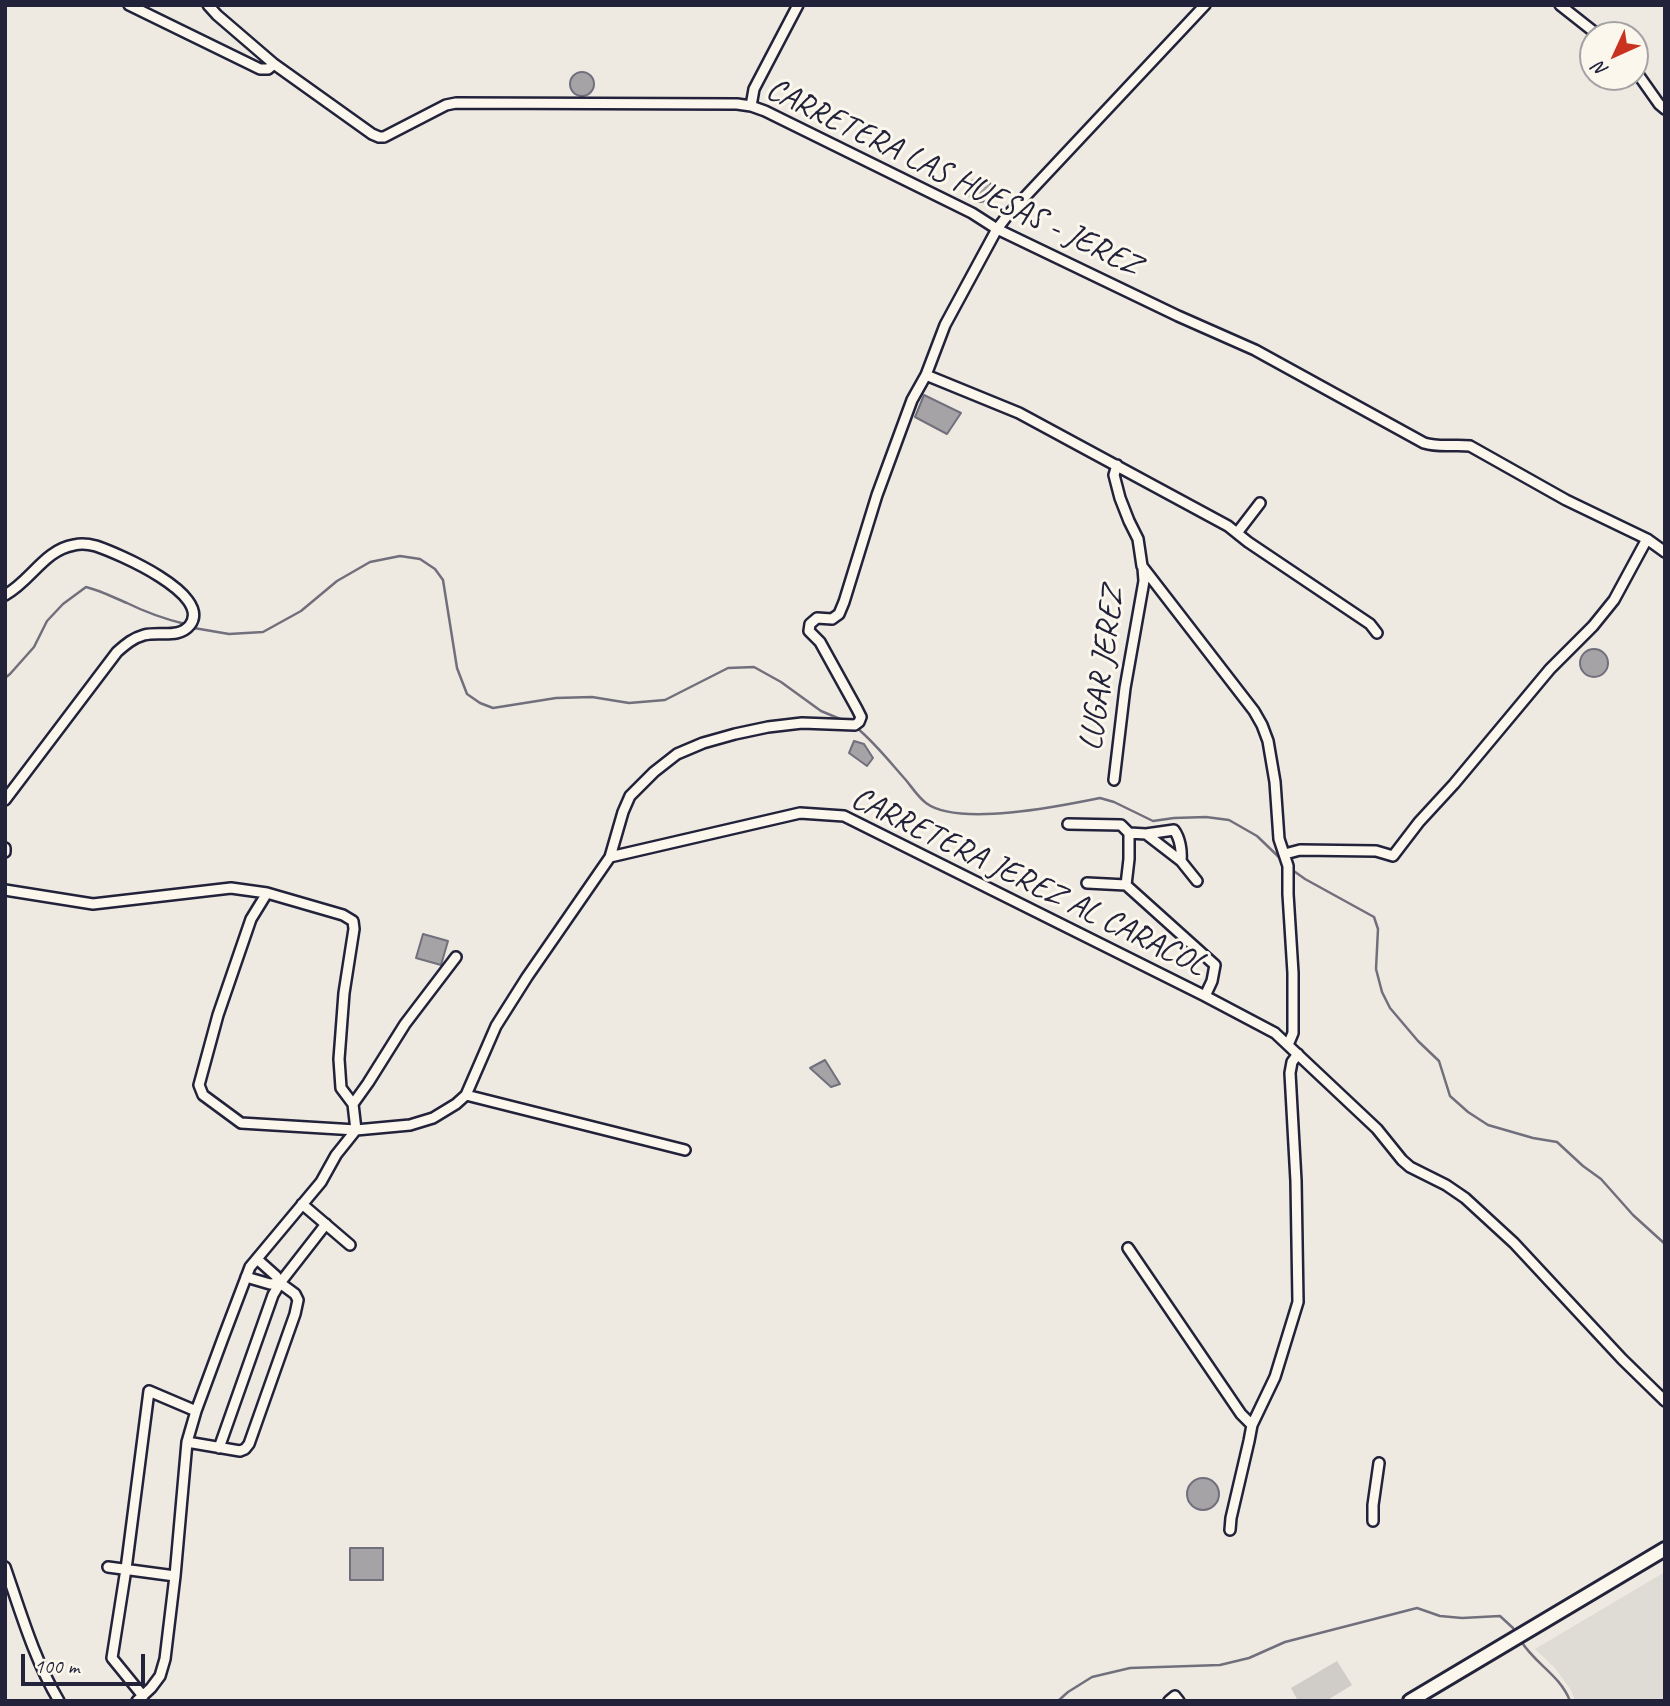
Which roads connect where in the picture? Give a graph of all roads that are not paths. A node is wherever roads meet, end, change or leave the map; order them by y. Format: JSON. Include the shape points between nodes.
{"nodes":[{"id":1,"x":129,"y":5,"type":"edge"},
{"id":2,"x":208,"y":5,"type":"edge"},
{"id":3,"x":798,"y":5,"type":"edge"},
{"id":4,"x":1205,"y":5,"type":"edge"},
{"id":5,"x":1560,"y":5,"type":"edge"},
{"id":6,"x":1580,"y":21,"type":"edge"},
{"id":7,"x":274,"y":64,"type":"junction"},
{"id":8,"x":1649,"y":88,"type":"edge"},
{"id":9,"x":751,"y":106,"type":"junction"},
{"id":10,"x":1665,"y":109,"type":"edge"},
{"id":11,"x":997,"y":229,"type":"junction"},
{"id":12,"x":926,"y":374,"type":"junction"},
{"id":13,"x":1117,"y":465,"type":"junction"},
{"id":14,"x":1260,"y":503,"type":"dead end"},
{"id":15,"x":1237,"y":533,"type":"junction"},
{"id":16,"x":1647,"y":539,"type":"junction"},
{"id":17,"x":1665,"y":552,"type":"edge"},
{"id":18,"x":1142,"y":566,"type":"junction"},
{"id":19,"x":5,"y":594,"type":"edge"},
{"id":20,"x":1377,"y":632,"type":"dead end"},
{"id":21,"x":1114,"y":780,"type":"dead end"},
{"id":22,"x":5,"y":800,"type":"edge"},
{"id":23,"x":1068,"y":824,"type":"dead end"},
{"id":24,"x":1129,"y":833,"type":"junction"},
{"id":25,"x":1146,"y":834,"type":"junction"},
{"id":26,"x":1284,"y":854,"type":"junction"},
{"id":27,"x":610,"y":857,"type":"junction"},
{"id":28,"x":1181,"y":861,"type":"junction"},
{"id":29,"x":1197,"y":881,"type":"dead end"},
{"id":30,"x":1087,"y":883,"type":"dead end"},
{"id":31,"x":1126,"y":884,"type":"junction"},
{"id":32,"x":5,"y":890,"type":"edge"},
{"id":33,"x":267,"y":893,"type":"junction"},
{"id":34,"x":456,"y":957,"type":"dead end"},
{"id":35,"x":1205,"y":996,"type":"junction"},
{"id":36,"x":1288,"y":1045,"type":"junction"},
{"id":37,"x":1298,"y":1054,"type":"junction"},
{"id":38,"x":466,"y":1095,"type":"junction"},
{"id":39,"x":353,"y":1104,"type":"junction"},
{"id":40,"x":356,"y":1130,"type":"junction"},
{"id":41,"x":685,"y":1150,"type":"dead end"},
{"id":42,"x":302,"y":1204,"type":"junction"},
{"id":43,"x":326,"y":1224,"type":"junction"},
{"id":44,"x":350,"y":1245,"type":"dead end"},
{"id":45,"x":1128,"y":1248,"type":"dead end"},
{"id":46,"x":257,"y":1259,"type":"junction"},
{"id":47,"x":246,"y":1277,"type":"junction"},
{"id":48,"x":280,"y":1283,"type":"junction"},
{"id":49,"x":1665,"y":1401,"type":"edge"},
{"id":50,"x":196,"y":1411,"type":"junction"},
{"id":51,"x":1252,"y":1425,"type":"junction"},
{"id":52,"x":187,"y":1443,"type":"junction"},
{"id":53,"x":219,"y":1448,"type":"junction"},
{"id":54,"x":1379,"y":1463,"type":"dead end"},
{"id":55,"x":1373,"y":1521,"type":"dead end"},
{"id":56,"x":1230,"y":1530,"type":"dead end"},
{"id":57,"x":1665,"y":1549,"type":"edge"},
{"id":58,"x":5,"y":1567,"type":"edge"},
{"id":59,"x":108,"y":1567,"type":"dead end"},
{"id":60,"x":125,"y":1569,"type":"junction"},
{"id":61,"x":175,"y":1576,"type":"junction"},
{"id":62,"x":140,"y":1698,"type":"edge"},
{"id":63,"x":59,"y":1701,"type":"edge"},
{"id":64,"x":1410,"y":1701,"type":"edge"}],
"edges":[{"from":1,"to":7,"type":"street","via":[[260,69]]},
{"from":2,"to":7,"type":"street","name":"CARRETERA LAS HUESAS - JEREZ"},
{"from":3,"to":9,"type":"street","via":[[754,89]]},
{"from":4,"to":11,"type":"street"},
{"from":5,"to":6,"type":"street"},
{"from":7,"to":9,"type":"street","name":"CARRETERA LAS HUESAS - JEREZ","via":[[379,137],[456,103]]},
{"from":8,"to":10,"type":"street"},
{"from":9,"to":11,"type":"street","name":"CARRETERA LAS HUESAS - JEREZ","via":[[787,120]]},
{"from":11,"to":12,"type":"street","via":[[945,326]]},
{"from":11,"to":16,"type":"street","name":"CARRETERA LAS HUESAS - JEREZ","via":[[1255,350],[1424,443],[1470,446]]},
{"from":12,"to":13,"type":"street","via":[[1018,413]]},
{"from":12,"to":27,"type":"street","via":[[907,412],[839,614],[810,624],[809,631],[820,642],[857,709],[859,722],[855,726],[803,723],[768,727],[677,754],[630,796]]},
{"from":13,"to":15,"type":"street"},
{"from":13,"to":18,"type":"street","via":[[1114,475],[1138,539]]},
{"from":14,"to":15,"type":"street"},
{"from":15,"to":20,"type":"street"},
{"from":16,"to":17,"type":"street","name":"CARRETERA LAS HUESAS - JEREZ"},
{"from":16,"to":26,"type":"street","via":[[1614,600],[1393,856],[1376,851]]},
{"from":18,"to":21,"type":"street","name":"LUGAR JEREZ","via":[[1144,582]]},
{"from":18,"to":26,"type":"street","via":[[1262,725]]},
{"from":19,"to":22,"type":"street","via":[[59,550],[93,545],[167,580],[194,612],[183,631],[141,635],[117,652]]},
{"from":23,"to":24,"type":"street","via":[[1121,825]]},
{"from":24,"to":25,"type":"street"},
{"from":24,"to":31,"type":"street"},
{"from":25,"to":28,"type":"street"},
{"from":25,"to":28,"type":"street","via":[[1174,830]]},
{"from":26,"to":36,"type":"street","via":[[1293,973],[1293,1033]]},
{"from":27,"to":35,"type":"street","name":"CARRETERA JEREZ AL CARACOL","via":[[800,813],[844,816]]},
{"from":27,"to":38,"type":"street","via":[[496,1026]]},
{"from":28,"to":29,"type":"street"},
{"from":30,"to":31,"type":"street"},
{"from":31,"to":35,"type":"street","via":[[1215,965]]},
{"from":32,"to":33,"type":"street","via":[[93,904],[231,888]]},
{"from":33,"to":39,"type":"street","via":[[353,921],[339,1059],[341,1088]]},
{"from":33,"to":40,"type":"street","via":[[251,919],[199,1085],[203,1095],[241,1123]]},
{"from":34,"to":39,"type":"street"},
{"from":35,"to":36,"type":"street","name":"CARRETERA JEREZ AL CARACOL","via":[[1275,1033]]},
{"from":36,"to":37,"type":"street","name":"CARRETERA JEREZ AL CARACOL"},
{"from":37,"to":49,"type":"street","name":"CARRETERA JEREZ AL CARACOL","via":[[1410,1167],[1465,1198],[1514,1243]]},
{"from":37,"to":51,"type":"street","via":[[1290,1073],[1298,1302],[1275,1377]]},
{"from":38,"to":40,"type":"street","via":[[433,1118]]},
{"from":38,"to":41,"type":"street"},
{"from":39,"to":40,"type":"street"},
{"from":40,"to":42,"type":"street"},
{"from":42,"to":43,"type":"street"},
{"from":42,"to":46,"type":"street"},
{"from":43,"to":44,"type":"street"},
{"from":43,"to":48,"type":"street"},
{"from":45,"to":51,"type":"street"},
{"from":46,"to":47,"type":"street"},
{"from":46,"to":48,"type":"street"},
{"from":47,"to":48,"type":"street"},
{"from":47,"to":50,"type":"street"},
{"from":48,"to":53,"type":"street"},
{"from":48,"to":53,"type":"street","via":[[295,1294],[298,1306],[248,1444],[240,1451]]},
{"from":50,"to":52,"type":"street"},
{"from":50,"to":60,"type":"street","via":[[149,1391]]},
{"from":51,"to":56,"type":"street"},
{"from":52,"to":53,"type":"street"},
{"from":52,"to":61,"type":"street"},
{"from":54,"to":55,"type":"street"},
{"from":57,"to":64,"type":"main road"},
{"from":58,"to":63,"type":"street","via":[[29,1638]]},
{"from":59,"to":60,"type":"street"},
{"from":60,"to":61,"type":"street"},
{"from":60,"to":62,"type":"street","via":[[112,1658]]},
{"from":61,"to":62,"type":"street","via":[[160,1676]]}]}
